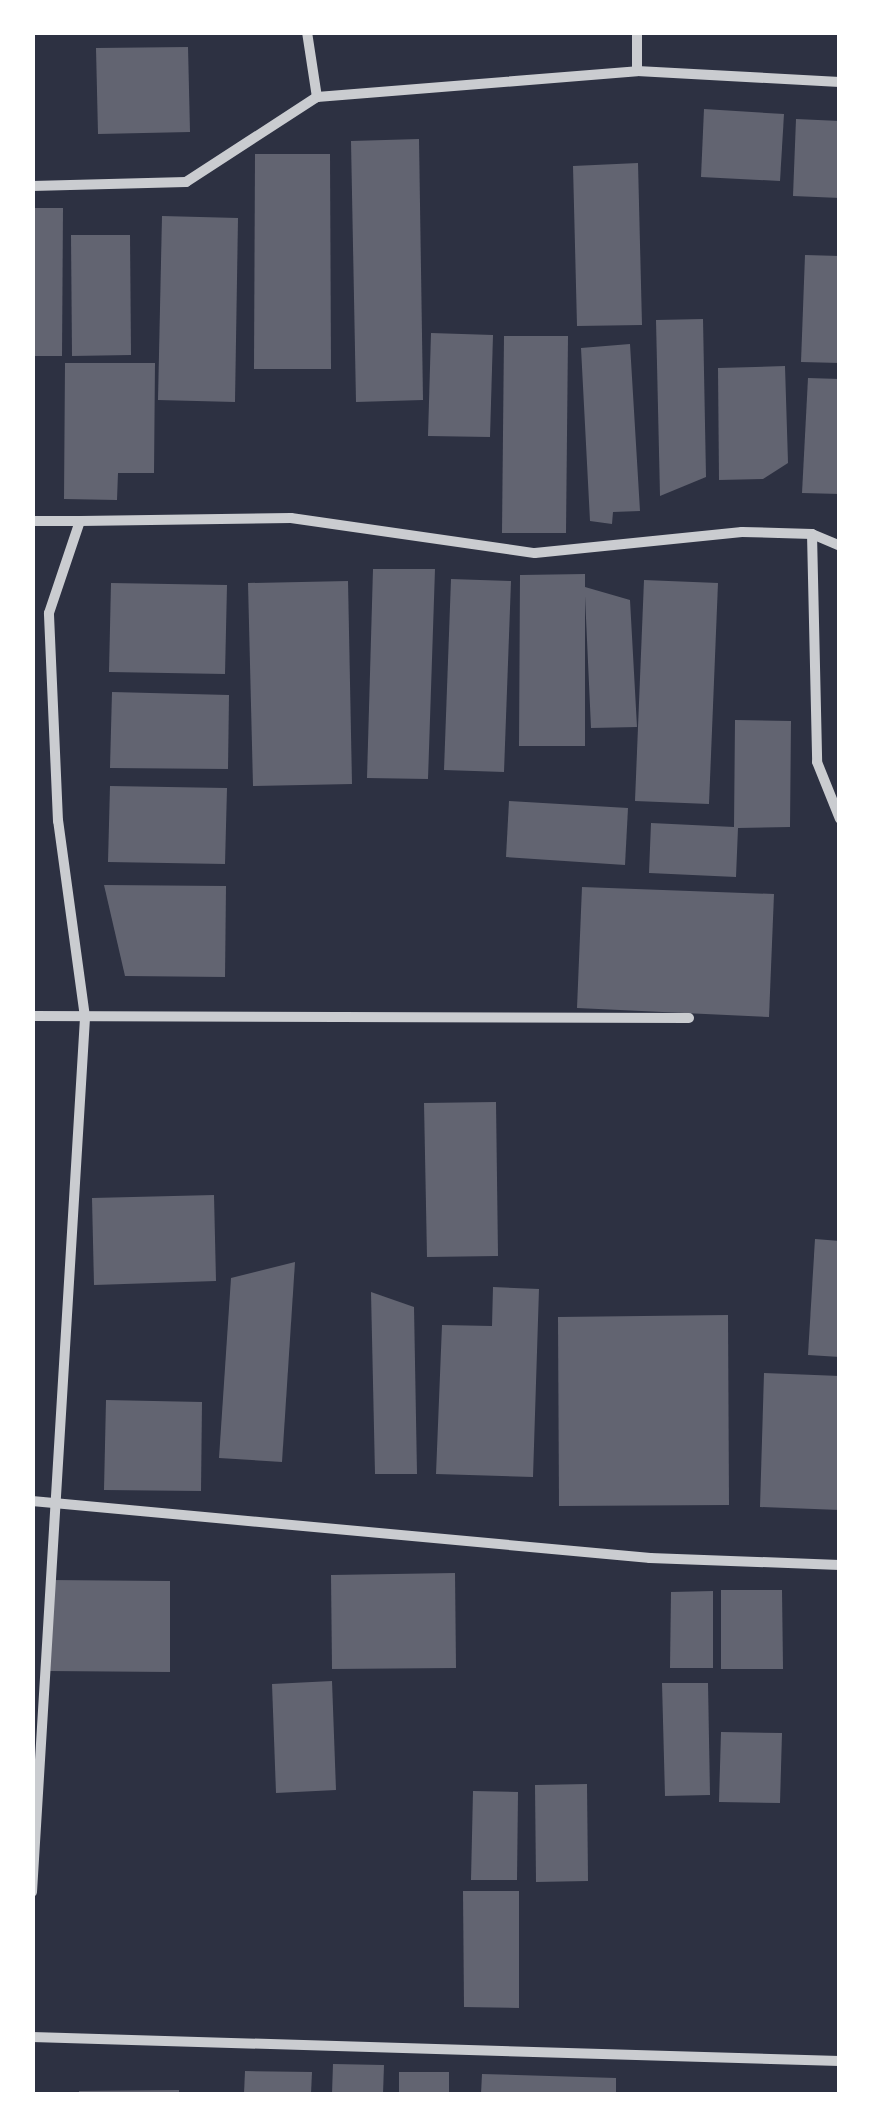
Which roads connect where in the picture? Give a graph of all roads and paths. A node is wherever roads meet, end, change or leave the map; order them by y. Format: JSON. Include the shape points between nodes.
{"nodes":[{"id":1,"x":307,"y":32,"type":"edge"},
{"id":2,"x":637,"y":32,"type":"edge"},
{"id":3,"x":637,"y":71,"type":"junction"},
{"id":4,"x":840,"y":82,"type":"edge"},
{"id":5,"x":317,"y":97,"type":"junction"},
{"id":6,"x":32,"y":186,"type":"edge"},
{"id":7,"x":32,"y":521,"type":"edge"},
{"id":8,"x":80,"y":522,"type":"junction"},
{"id":9,"x":812,"y":534,"type":"junction"},
{"id":10,"x":840,"y":546,"type":"edge"},
{"id":11,"x":840,"y":819,"type":"edge"},
{"id":12,"x":32,"y":1016,"type":"edge"},
{"id":13,"x":85,"y":1017,"type":"junction"},
{"id":14,"x":688,"y":1018,"type":"dead end"},
{"id":15,"x":32,"y":1501,"type":"edge"},
{"id":16,"x":51,"y":1501,"type":"junction"},
{"id":17,"x":840,"y":1564,"type":"edge"},
{"id":18,"x":32,"y":1892,"type":"edge"},
{"id":19,"x":32,"y":2037,"type":"edge"},
{"id":20,"x":840,"y":2062,"type":"edge"}],
"edges":[{"from":1,"to":5,"type":"street"},
{"from":2,"to":3,"type":"street"},
{"from":3,"to":4,"type":"street"},
{"from":3,"to":5,"type":"street"},
{"from":5,"to":6,"type":"street","via":[[186,182]]},
{"from":7,"to":8,"type":"street"},
{"from":8,"to":9,"type":"street","via":[[291,518],[535,553],[742,532]]},
{"from":8,"to":13,"type":"street","via":[[49,613],[58,821]]},
{"from":9,"to":10,"type":"street"},
{"from":9,"to":11,"type":"street","via":[[817,762]]},
{"from":12,"to":13,"type":"street"},
{"from":13,"to":14,"type":"street"},
{"from":13,"to":16,"type":"street"},
{"from":15,"to":16,"type":"street"},
{"from":16,"to":17,"type":"street","via":[[650,1558]]},
{"from":16,"to":18,"type":"street"},
{"from":19,"to":20,"type":"street"}]}
